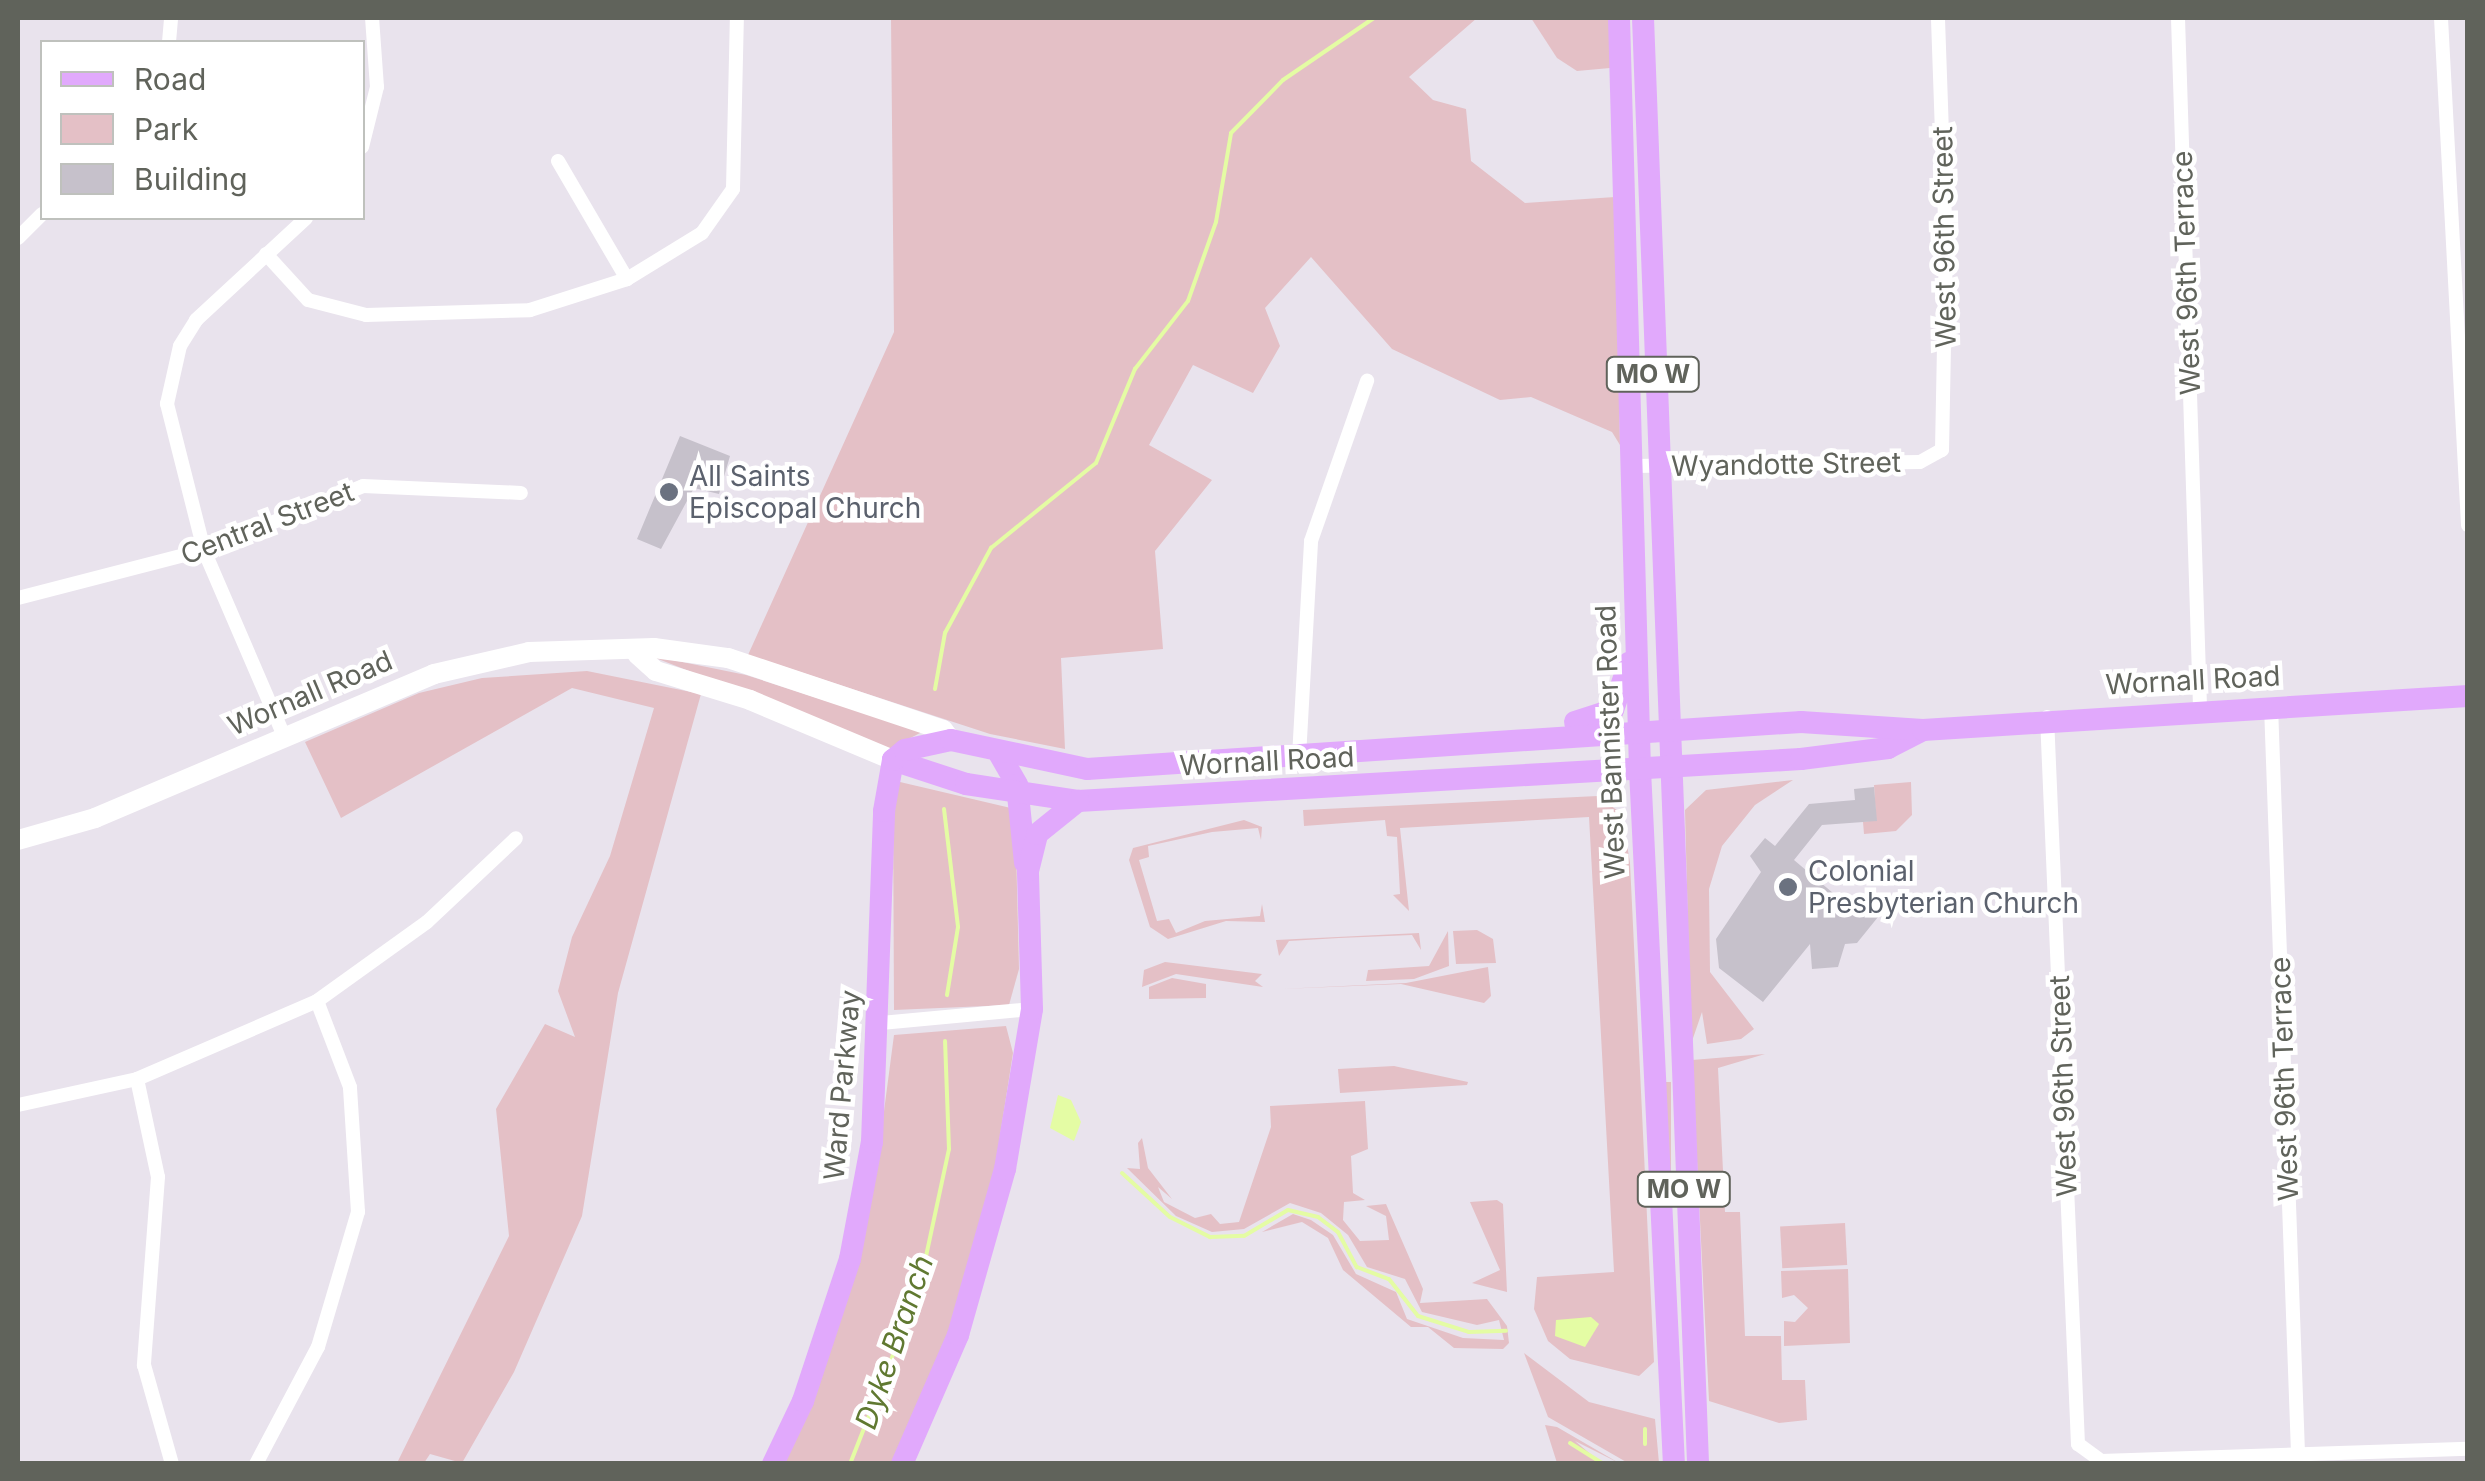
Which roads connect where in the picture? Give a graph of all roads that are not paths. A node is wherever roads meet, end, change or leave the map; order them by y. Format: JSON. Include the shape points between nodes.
{"nodes":[{"id":1,"x":372,"y":18,"type":"edge"},
{"id":2,"x":736,"y":18,"type":"edge"},
{"id":3,"x":1619,"y":18,"type":"edge"},
{"id":4,"x":1643,"y":18,"type":"edge"},
{"id":5,"x":1938,"y":18,"type":"edge"},
{"id":6,"x":2178,"y":18,"type":"edge"},
{"id":7,"x":2441,"y":18,"type":"edge"},
{"id":8,"x":365,"y":135,"type":"edge"},
{"id":9,"x":558,"y":162,"type":"dead end"},
{"id":10,"x":40,"y":216,"type":"edge"},
{"id":11,"x":304,"y":220,"type":"edge"},
{"id":12,"x":18,"y":238,"type":"edge"},
{"id":13,"x":266,"y":254,"type":"junction"},
{"id":14,"x":628,"y":279,"type":"junction"},
{"id":15,"x":1367,"y":381,"type":"dead end"},
{"id":16,"x":1938,"y":454,"type":"joint"},
{"id":17,"x":1656,"y":465,"type":"junction"},
{"id":18,"x":1632,"y":466,"type":"junction"},
{"id":19,"x":521,"y":493,"type":"dead end"},
{"id":20,"x":2468,"y":525,"type":"edge"},
{"id":21,"x":204,"y":550,"type":"junction"},
{"id":22,"x":18,"y":598,"type":"edge"},
{"id":23,"x":1636,"y":620,"type":"junction"},
{"id":24,"x":636,"y":654,"type":"junction"},
{"id":25,"x":1662,"y":680,"type":"junction"},
{"id":26,"x":2468,"y":696,"type":"edge"},
{"id":27,"x":2271,"y":706,"type":"junction"},
{"id":28,"x":2200,"y":708,"type":"junction"},
{"id":29,"x":2047,"y":717,"type":"junction"},
{"id":30,"x":1711,"y":727,"type":"junction"},
{"id":31,"x":1664,"y":730,"type":"junction"},
{"id":32,"x":1923,"y":730,"type":"junction"},
{"id":33,"x":1640,"y":731,"type":"junction"},
{"id":34,"x":284,"y":736,"type":"junction"},
{"id":35,"x":951,"y":740,"type":"junction"},
{"id":36,"x":1482,"y":742,"type":"junction"},
{"id":37,"x":1000,"y":756,"type":"junction"},
{"id":38,"x":1299,"y":757,"type":"junction"},
{"id":39,"x":893,"y":760,"type":"junction"},
{"id":40,"x":1666,"y":768,"type":"junction"},
{"id":41,"x":1640,"y":770,"type":"junction"},
{"id":42,"x":1018,"y":793,"type":"junction"},
{"id":43,"x":1078,"y":801,"type":"junction"},
{"id":44,"x":516,"y":838,"type":"dead end"},
{"id":45,"x":18,"y":840,"type":"edge"},
{"id":46,"x":1028,"y":871,"type":"junction"},
{"id":47,"x":317,"y":1000,"type":"junction"},
{"id":48,"x":1032,"y":1009,"type":"junction"},
{"id":49,"x":881,"y":1023,"type":"junction"},
{"id":50,"x":137,"y":1080,"type":"junction"},
{"id":51,"x":18,"y":1105,"type":"edge"},
{"id":52,"x":2468,"y":1449,"type":"edge"},
{"id":53,"x":2298,"y":1452,"type":"junction"},
{"id":54,"x":172,"y":1464,"type":"edge"},
{"id":55,"x":256,"y":1464,"type":"edge"},
{"id":56,"x":772,"y":1464,"type":"edge"},
{"id":57,"x":902,"y":1464,"type":"edge"},
{"id":58,"x":1674,"y":1464,"type":"edge"},
{"id":59,"x":1698,"y":1464,"type":"edge"}],
"edges":[{"from":1,"to":8,"type":"street","via":[[377,87]]},
{"from":2,"to":14,"type":"street","via":[[735,179],[702,233]]},
{"from":3,"to":18,"type":"main road","name":"West Bannister Road","number":"MO W"},
{"from":4,"to":17,"type":"main road","name":"West Bannister Road","number":"MO W"},
{"from":5,"to":16,"type":"street","name":"West 96th Street","via":[[1946,248],[1946,435]]},
{"from":6,"to":28,"type":"street","name":"West 96th Terrace"},
{"from":7,"to":20,"type":"street"},
{"from":9,"to":14,"type":"street"},
{"from":10,"to":12,"type":"street"},
{"from":11,"to":13,"type":"street"},
{"from":13,"to":14,"type":"street","via":[[308,300],[366,315],[530,310]]},
{"from":13,"to":21,"type":"street","via":[[196,320],[169,378],[170,429]]},
{"from":15,"to":38,"type":"street","via":[[1311,541]]},
{"from":16,"to":17,"type":"street","name":"Wyandotte Street","via":[[1920,462]]},
{"from":17,"to":18,"type":"street","name":"Wyandotte Street"},
{"from":17,"to":25,"type":"main road","name":"West Bannister Road","number":"MO W"},
{"from":18,"to":23,"type":"main road","name":"West Bannister Road","number":"MO W"},
{"from":19,"to":21,"type":"street","name":"Central Street","via":[[363,486]]},
{"from":21,"to":22,"type":"street","name":"Central Street"},
{"from":21,"to":34,"type":"street"},
{"from":23,"to":33,"type":"main road","name":"West Bannister Road","number":"MO W"},
{"from":23,"to":36,"type":"main road","via":[[1621,700],[1602,720],[1504,730]]},
{"from":24,"to":34,"type":"main road","name":"Wornall Road","via":[[492,658],[372,696]]},
{"from":24,"to":35,"type":"main road","name":"Wornall Road","via":[[654,648],[728,658],[944,730]]},
{"from":24,"to":39,"type":"main road","name":"Wornall Road","via":[[656,671]]},
{"from":25,"to":30,"type":"main road","via":[[1683,709]]},
{"from":25,"to":31,"type":"main road","name":"West Bannister Road","number":"MO W"},
{"from":26,"to":27,"type":"main road","name":"Wornall Road"},
{"from":27,"to":28,"type":"main road","name":"Wornall Road"},
{"from":27,"to":53,"type":"street","name":"West 96th Terrace"},
{"from":28,"to":29,"type":"main road","name":"Wornall Road"},
{"from":29,"to":32,"type":"main road","name":"Wornall Road"},
{"from":29,"to":53,"type":"street","name":"West 96th Street","via":[[2078,1444],[2101,1461]]},
{"from":30,"to":31,"type":"main road","name":"Wornall Road"},
{"from":30,"to":32,"type":"main road","name":"Wornall Road","via":[[1813,722]]},
{"from":31,"to":33,"type":"main road","name":"Wornall Road"},
{"from":31,"to":40,"type":"main road","name":"West Bannister Road","number":"MO W"},
{"from":32,"to":40,"type":"main road","name":"Wornall Road","via":[[1888,748]]},
{"from":33,"to":36,"type":"main road","name":"Wornall Road"},
{"from":33,"to":41,"type":"main road","name":"West Bannister Road","number":"MO W"},
{"from":34,"to":45,"type":"main road","name":"Wornall Road","via":[[95,818]]},
{"from":35,"to":37,"type":"main road","name":"Wornall Road"},
{"from":35,"to":39,"type":"main road"},
{"from":36,"to":38,"type":"main road","name":"Wornall Road"},
{"from":37,"to":38,"type":"main road","name":"Wornall Road","via":[[1087,769]]},
{"from":37,"to":42,"type":"main road"},
{"from":39,"to":42,"type":"main road","name":"Wornall Road"},
{"from":39,"to":49,"type":"main road","name":"Ward Parkway","via":[[884,812]]},
{"from":40,"to":41,"type":"main road","name":"Wornall Road"},
{"from":40,"to":59,"type":"main road","name":"West Bannister Road","number":"MO W"},
{"from":41,"to":43,"type":"main road","name":"Wornall Road"},
{"from":41,"to":58,"type":"main road","name":"West Bannister Road","number":"MO W"},
{"from":42,"to":43,"type":"main road","name":"Wornall Road"},
{"from":42,"to":46,"type":"main road"},
{"from":43,"to":46,"type":"main road","via":[[1037,834]]},
{"from":44,"to":47,"type":"street","via":[[428,922]]},
{"from":46,"to":48,"type":"main road"},
{"from":47,"to":50,"type":"street","via":[[230,1045]]},
{"from":47,"to":55,"type":"street","via":[[350,1087],[358,1212],[318,1348]]},
{"from":48,"to":49,"type":"street"},
{"from":48,"to":57,"type":"main road","via":[[988,1245]]},
{"from":49,"to":56,"type":"main road","name":"Ward Parkway","via":[[872,1142],[850,1259],[802,1401]]},
{"from":50,"to":51,"type":"street"},
{"from":50,"to":54,"type":"street","via":[[158,1177],[144,1365]]},
{"from":52,"to":53,"type":"street"}]}
